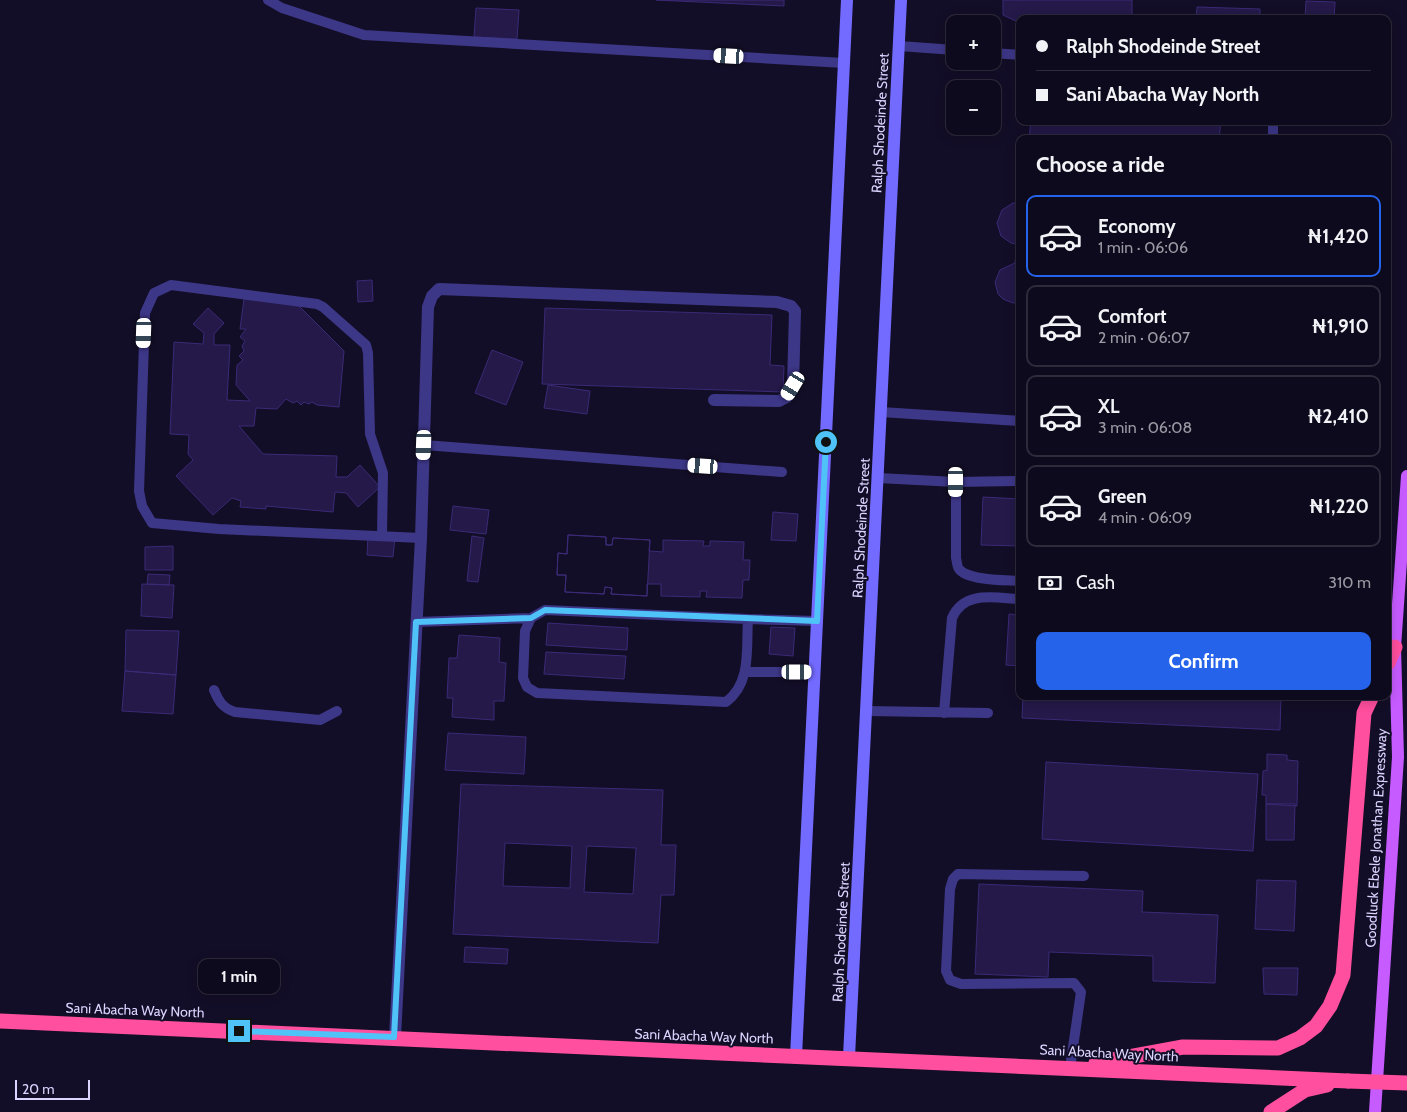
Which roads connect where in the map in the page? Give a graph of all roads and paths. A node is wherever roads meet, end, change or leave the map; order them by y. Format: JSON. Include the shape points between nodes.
{"nodes":[{"id":1,"x":268,"y":0,"type":"edge"},
{"id":2,"x":847,"y":0,"type":"edge"},
{"id":3,"x":901,"y":0,"type":"edge"},
{"id":4,"x":282,"y":4,"type":"edge"},
{"id":5,"x":899,"y":46,"type":"junction"},
{"id":6,"x":946,"y":49,"type":"edge"},
{"id":7,"x":1001,"y":53,"type":"edge"},
{"id":8,"x":1016,"y":54,"type":"edge"},
{"id":9,"x":844,"y":63,"type":"junction"},
{"id":10,"x":714,"y":400,"type":"dead end"},
{"id":11,"x":881,"y":412,"type":"junction"},
{"id":12,"x":1016,"y":421,"type":"edge"},
{"id":13,"x":424,"y":445,"type":"junction"},
{"id":14,"x":782,"y":472,"type":"dead end"},
{"id":15,"x":1407,"y":476,"type":"edge"},
{"id":16,"x":878,"y":478,"type":"junction"},
{"id":17,"x":1015,"y":481,"type":"dead end"},
{"id":18,"x":956,"y":482,"type":"junction"},
{"id":19,"x":382,"y":535,"type":"junction"},
{"id":20,"x":421,"y":538,"type":"junction"},
{"id":21,"x":1016,"y":580,"type":"edge"},
{"id":22,"x":1016,"y":599,"type":"edge"},
{"id":23,"x":531,"y":618,"type":"junction"},
{"id":24,"x":748,"y":619,"type":"junction"},
{"id":25,"x":817,"y":621,"type":"junction"},
{"id":26,"x":416,"y":622,"type":"junction"},
{"id":27,"x":1395,"y":647,"type":"junction"},
{"id":28,"x":1391,"y":656,"type":"edge"},
{"id":29,"x":745,"y":672,"type":"junction"},
{"id":30,"x":815,"y":672,"type":"junction"},
{"id":31,"x":214,"y":690,"type":"dead end"},
{"id":32,"x":1370,"y":700,"type":"edge"},
{"id":33,"x":337,"y":711,"type":"dead end"},
{"id":34,"x":867,"y":711,"type":"junction"},
{"id":35,"x":944,"y":713,"type":"junction"},
{"id":36,"x":988,"y":714,"type":"dead end"},
{"id":37,"x":1084,"y":876,"type":"dead end"},
{"id":38,"x":0,"y":1021,"type":"edge"},
{"id":39,"x":394,"y":1037,"type":"junction"},
{"id":40,"x":796,"y":1056,"type":"junction"},
{"id":41,"x":849,"y":1057,"type":"junction"},
{"id":42,"x":1070,"y":1068,"type":"junction"},
{"id":43,"x":1348,"y":1080,"type":"junction"},
{"id":44,"x":1407,"y":1083,"type":"edge"},
{"id":45,"x":1271,"y":1112,"type":"edge"},
{"id":46,"x":1375,"y":1112,"type":"edge"}],
"edges":[{"from":1,"to":4,"type":"lane"},
{"from":2,"to":9,"type":"street"},
{"from":3,"to":5,"type":"street","name":"Ralph Shodeinde Street"},
{"from":4,"to":9,"type":"lane","via":[[364,35]]},
{"from":5,"to":6,"type":"lane"},
{"from":5,"to":11,"type":"street","name":"Ralph Shodeinde Street"},
{"from":7,"to":8,"type":"lane"},
{"from":9,"to":25,"type":"street"},
{"from":10,"to":13,"type":"street","via":[[779,400],[787,397],[793,386],[795,311],[791,306],[777,302],[439,289],[428,307]]},
{"from":11,"to":12,"type":"lane"},
{"from":11,"to":16,"type":"street","name":"Ralph Shodeinde Street"},
{"from":13,"to":14,"type":"lane"},
{"from":13,"to":20,"type":"street"},
{"from":15,"to":27,"type":"main road","name":"Goodluck Ebele Jonathan Expressway"},
{"from":16,"to":18,"type":"lane"},
{"from":16,"to":34,"type":"street","name":"Ralph Shodeinde Street"},
{"from":17,"to":18,"type":"lane"},
{"from":18,"to":21,"type":"lane","via":[[956,558],[959,569],[977,578]]},
{"from":19,"to":19,"type":"lane","via":[[219,529],[152,523],[142,506],[139,491],[145,313],[154,293],[171,285],[317,304],[366,345],[370,434],[383,473]]},
{"from":19,"to":20,"type":"lane"},
{"from":20,"to":26,"type":"street"},
{"from":22,"to":35,"type":"lane","via":[[984,597],[961,603],[956,609],[952,618]]},
{"from":23,"to":24,"type":"lane","via":[[545,610]]},
{"from":23,"to":26,"type":"lane"},
{"from":23,"to":29,"type":"lane","via":[[525,631],[523,678],[527,687],[537,693],[726,702],[736,694],[745,679]]},
{"from":24,"to":25,"type":"lane"},
{"from":24,"to":29,"type":"lane"},
{"from":25,"to":30,"type":"street"},
{"from":26,"to":39,"type":"street"},
{"from":27,"to":28,"type":"highway"},
{"from":27,"to":46,"type":"main road","name":"Goodluck Ebele Jonathan Expressway","via":[[1398,757]]},
{"from":29,"to":30,"type":"lane"},
{"from":30,"to":40,"type":"street"},
{"from":31,"to":33,"type":"lane","via":[[224,708],[235,712],[320,720]]},
{"from":32,"to":42,"type":"highway","via":[[1364,713],[1343,975],[1330,1006],[1316,1026],[1278,1048],[1183,1047]]},
{"from":34,"to":35,"type":"lane"},
{"from":34,"to":41,"type":"street","name":"Ralph Shodeinde Street"},
{"from":35,"to":36,"type":"lane"},
{"from":37,"to":42,"type":"lane","via":[[958,874],[950,889],[946,971],[950,980],[961,984],[1074,983],[1082,992]]},
{"from":38,"to":39,"type":"highway","name":"Sani Abacha Way North"},
{"from":39,"to":40,"type":"highway","name":"Sani Abacha Way North"},
{"from":40,"to":41,"type":"highway","name":"Sani Abacha Way North"},
{"from":41,"to":42,"type":"highway","name":"Sani Abacha Way North"},
{"from":42,"to":43,"type":"highway","name":"Sani Abacha Way North"},
{"from":43,"to":44,"type":"highway","name":"Sani Abacha Way North","bridge":true},
{"from":43,"to":45,"type":"highway","via":[[1305,1090]]}]}
